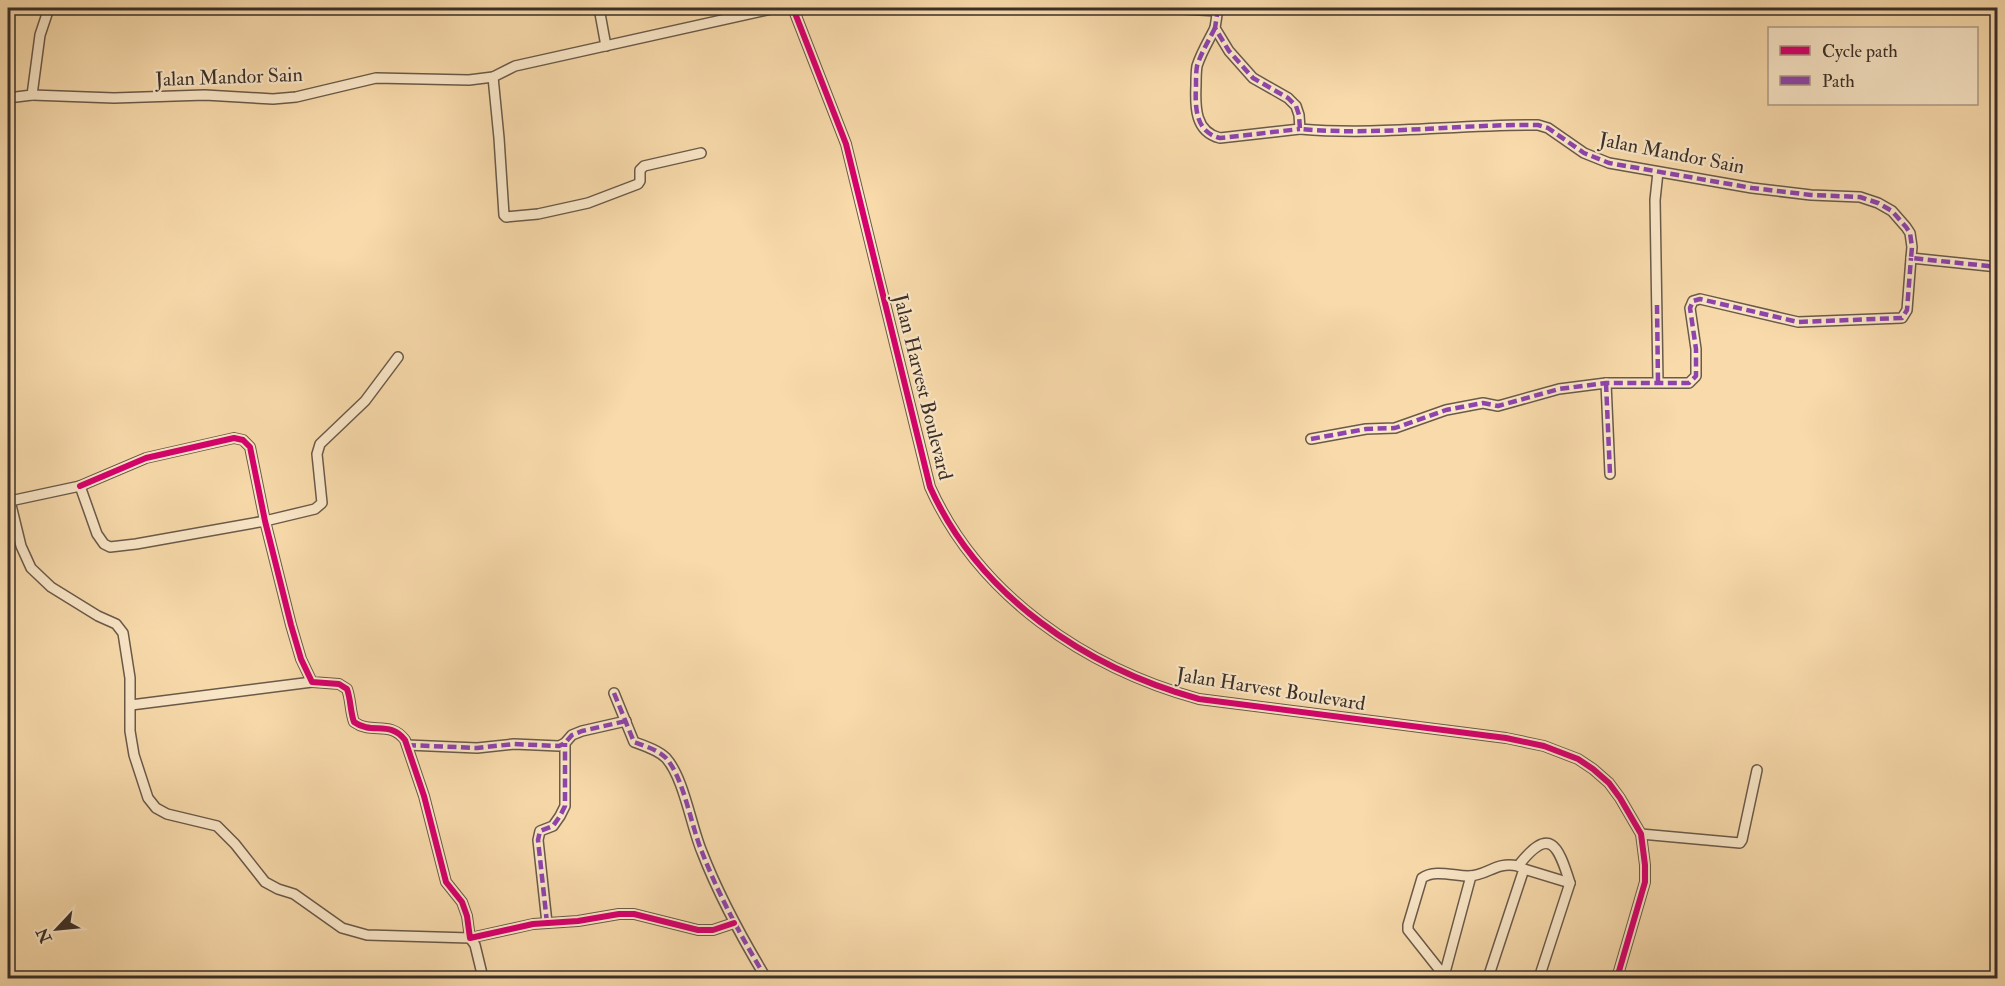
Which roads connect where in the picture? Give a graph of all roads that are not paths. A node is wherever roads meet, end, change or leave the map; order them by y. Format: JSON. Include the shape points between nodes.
{"nodes":[{"id":1,"x":49,"y":8,"type":"edge"},
{"id":2,"x":599,"y":8,"type":"edge"},
{"id":3,"x":776,"y":8,"type":"edge"},
{"id":4,"x":794,"y":8,"type":"edge"},
{"id":5,"x":1166,"y":8,"type":"edge"},
{"id":6,"x":1217,"y":9,"type":"edge"},
{"id":7,"x":1215,"y":28,"type":"junction"},
{"id":8,"x":606,"y":46,"type":"junction"},
{"id":9,"x":493,"y":77,"type":"junction"},
{"id":10,"x":32,"y":95,"type":"junction"},
{"id":11,"x":8,"y":98,"type":"edge"},
{"id":12,"x":1300,"y":129,"type":"junction"},
{"id":13,"x":701,"y":153,"type":"dead end"},
{"id":14,"x":1659,"y":172,"type":"junction"},
{"id":15,"x":1911,"y":258,"type":"junction"},
{"id":16,"x":1998,"y":267,"type":"edge"},
{"id":17,"x":398,"y":357,"type":"dead end"},
{"id":18,"x":1606,"y":382,"type":"junction"},
{"id":19,"x":1658,"y":382,"type":"junction"},
{"id":20,"x":1311,"y":439,"type":"dead end"},
{"id":21,"x":1610,"y":474,"type":"dead end"},
{"id":22,"x":80,"y":486,"type":"junction"},
{"id":23,"x":9,"y":502,"type":"edge"},
{"id":24,"x":265,"y":521,"type":"junction"},
{"id":25,"x":312,"y":682,"type":"junction"},
{"id":26,"x":614,"y":693,"type":"dead end"},
{"id":27,"x":131,"y":705,"type":"junction"},
{"id":28,"x":626,"y":721,"type":"junction"},
{"id":29,"x":566,"y":742,"type":"junction"},
{"id":30,"x":407,"y":745,"type":"junction"},
{"id":31,"x":1757,"y":770,"type":"dead end"},
{"id":32,"x":1641,"y":834,"type":"junction"},
{"id":33,"x":1521,"y":868,"type":"junction"},
{"id":34,"x":1471,"y":876,"type":"junction"},
{"id":35,"x":1570,"y":882,"type":"junction"},
{"id":36,"x":547,"y":923,"type":"junction"},
{"id":37,"x":734,"y":923,"type":"junction"},
{"id":38,"x":470,"y":938,"type":"junction"},
{"id":39,"x":1445,"y":977,"type":"edge"},
{"id":40,"x":483,"y":978,"type":"edge"},
{"id":41,"x":766,"y":978,"type":"edge"},
{"id":42,"x":1488,"y":978,"type":"edge"},
{"id":43,"x":1539,"y":978,"type":"edge"},
{"id":44,"x":1617,"y":978,"type":"edge"}],
"edges":[{"from":1,"to":10,"type":"street","via":[[40,35]]},
{"from":2,"to":8,"type":"street"},
{"from":3,"to":8,"type":"street","name":"Jalan Mandor Sain"},
{"from":4,"to":32,"type":"street","name":"Jalan Harvest Boulevard","via":[[846,144],[930,487],[953,531],[999,586],[1070,643],[1162,689],[1199,699],[1506,738],[1578,759],[1609,783]]},
{"from":5,"to":6,"type":"street"},
{"from":6,"to":7,"type":"street"},
{"from":7,"to":12,"type":"street","via":[[1228,51],[1253,78],[1296,106]]},
{"from":7,"to":12,"type":"street","name":"Jalan Mandor Sain","via":[[1197,68],[1195,104],[1205,131],[1220,138]]},
{"from":8,"to":9,"type":"street","name":"Jalan Mandor Sain","via":[[515,66]]},
{"from":9,"to":10,"type":"street","name":"Jalan Mandor Sain","via":[[376,78],[273,99]]},
{"from":9,"to":13,"type":"street","via":[[506,217],[597,200],[638,184],[644,166]]},
{"from":10,"to":11,"type":"street","name":"Jalan Mandor Sain"},
{"from":12,"to":14,"type":"street","name":"Jalan Mandor Sain","via":[[1538,125],[1609,163]]},
{"from":14,"to":15,"type":"street","name":"Jalan Mandor Sain","via":[[1811,195],[1860,197],[1878,203],[1892,211],[1910,233]]},
{"from":14,"to":19,"type":"street","via":[[1655,200]]},
{"from":15,"to":16,"type":"street"},
{"from":15,"to":19,"type":"street","name":"Jalan Mandor Sain","via":[[1907,310],[1902,318],[1798,322],[1700,299],[1693,301],[1690,308],[1696,376],[1689,383]]},
{"from":17,"to":24,"type":"street","via":[[365,401],[320,444],[321,505]]},
{"from":18,"to":19,"type":"street"},
{"from":18,"to":20,"type":"street","via":[[1559,389],[1498,406],[1483,403],[1446,410],[1395,428],[1348,431]]},
{"from":18,"to":21,"type":"street"},
{"from":22,"to":23,"type":"street"},
{"from":22,"to":24,"type":"street","via":[[97,534],[110,547]]},
{"from":22,"to":24,"type":"street","via":[[146,458],[238,438],[250,447]]},
{"from":23,"to":27,"type":"street","via":[[31,568],[51,587],[120,628],[128,658]]},
{"from":24,"to":25,"type":"street","via":[[301,659]]},
{"from":25,"to":27,"type":"street"},
{"from":25,"to":30,"type":"street","via":[[345,687],[354,722],[369,728],[389,728],[400,734]]},
{"from":26,"to":28,"type":"street"},
{"from":27,"to":38,"type":"street","via":[[134,755],[148,798],[156,808],[217,826],[265,882],[294,894],[342,928],[367,935]]},
{"from":28,"to":29,"type":"street","via":[[582,731]]},
{"from":28,"to":37,"type":"street","via":[[634,742],[660,753],[675,771],[702,852]]},
{"from":29,"to":30,"type":"street","via":[[554,747]]},
{"from":29,"to":36,"type":"street","via":[[565,806],[553,826],[540,831],[538,840]]},
{"from":30,"to":38,"type":"street","via":[[446,882],[462,902]]},
{"from":31,"to":32,"type":"street","via":[[1740,843]]},
{"from":32,"to":44,"type":"street","name":"Jalan Harvest Boulevard","via":[[1645,882]]},
{"from":33,"to":34,"type":"street","via":[[1502,864]]},
{"from":33,"to":35,"type":"street"},
{"from":33,"to":35,"type":"street","via":[[1528,853],[1550,843],[1556,847]]},
{"from":33,"to":42,"type":"street"},
{"from":34,"to":39,"type":"street"},
{"from":34,"to":39,"type":"street","via":[[1425,875],[1408,925],[1411,936]]},
{"from":35,"to":43,"type":"street"},
{"from":36,"to":37,"type":"street","via":[[634,914],[698,930]]},
{"from":36,"to":38,"type":"street"},
{"from":37,"to":41,"type":"street"},
{"from":38,"to":40,"type":"street"}]}
